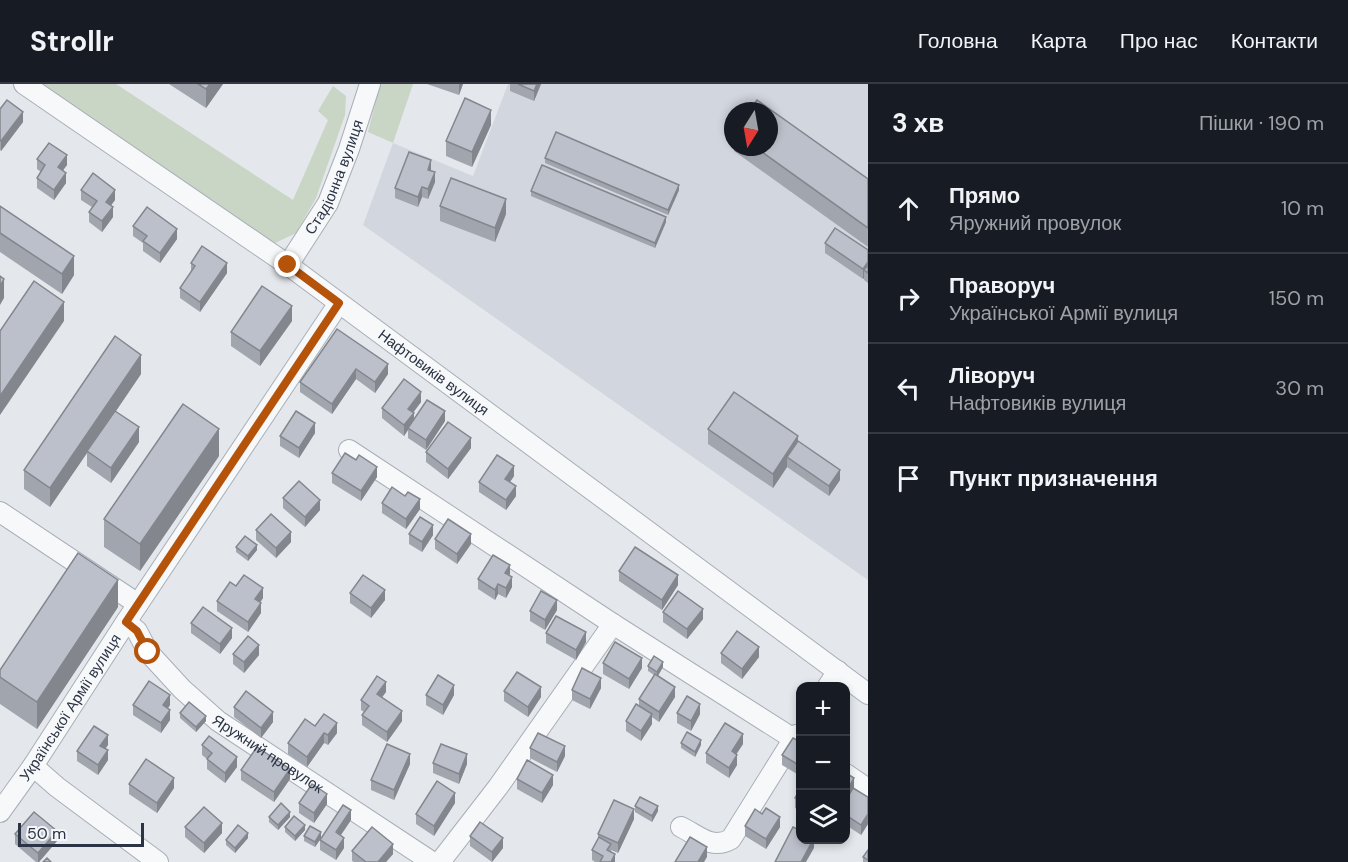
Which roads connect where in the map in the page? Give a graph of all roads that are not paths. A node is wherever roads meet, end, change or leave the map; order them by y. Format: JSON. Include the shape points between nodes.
{"nodes":[{"id":1,"x":24,"y":84,"type":"edge"},
{"id":2,"x":370,"y":84,"type":"edge"},
{"id":3,"x":288,"y":265,"type":"junction"},
{"id":4,"x":339,"y":303,"type":"junction"},
{"id":5,"x":349,"y":450,"type":"dead end"},
{"id":6,"x":0,"y":512,"type":"edge"},
{"id":7,"x":138,"y":604,"type":"junction"},
{"id":8,"x":126,"y":622,"type":"junction"},
{"id":9,"x":613,"y":624,"type":"junction"},
{"id":10,"x":833,"y":679,"type":"edge"},
{"id":11,"x":868,"y":694,"type":"edge"},
{"id":12,"x":796,"y":735,"type":"edge"},
{"id":13,"x":796,"y":739,"type":"edge"},
{"id":14,"x":33,"y":766,"type":"junction"},
{"id":15,"x":850,"y":777,"type":"edge"},
{"id":16,"x":868,"y":789,"type":"edge"},
{"id":17,"x":0,"y":812,"type":"edge"},
{"id":18,"x":681,"y":827,"type":"dead end"},
{"id":19,"x":158,"y":862,"type":"edge"},
{"id":20,"x":432,"y":862,"type":"edge"},
{"id":21,"x":440,"y":862,"type":"edge"}],
"edges":[{"from":1,"to":3,"type":"street","name":"Нафтовиків вулиця"},
{"from":2,"to":3,"type":"street","name":"Стадіонна вулиця","via":[[328,203]]},
{"from":3,"to":4,"type":"street","name":"Нафтовиків вулиця"},
{"from":4,"to":7,"type":"street","name":"Української Армії вулиця"},
{"from":4,"to":10,"type":"street","name":"Нафтовиків вулиця"},
{"from":5,"to":9,"type":"street"},
{"from":6,"to":7,"type":"street"},
{"from":7,"to":8,"type":"street","name":"Української Армії вулиця"},
{"from":8,"to":14,"type":"street","name":"Української Армії вулиця"},
{"from":8,"to":20,"type":"street","name":"Яружний провулок","via":[[182,689],[218,720]]},
{"from":9,"to":12,"type":"street"},
{"from":9,"to":21,"type":"street","via":[[498,788]]},
{"from":10,"to":11,"type":"street","name":"Нафтовиків вулиця"},
{"from":13,"to":18,"type":"street","via":[[731,839],[722,844],[712,843]]},
{"from":14,"to":17,"type":"street","name":"Української Армії вулиця"},
{"from":14,"to":19,"type":"street"},
{"from":15,"to":16,"type":"street"}]}
